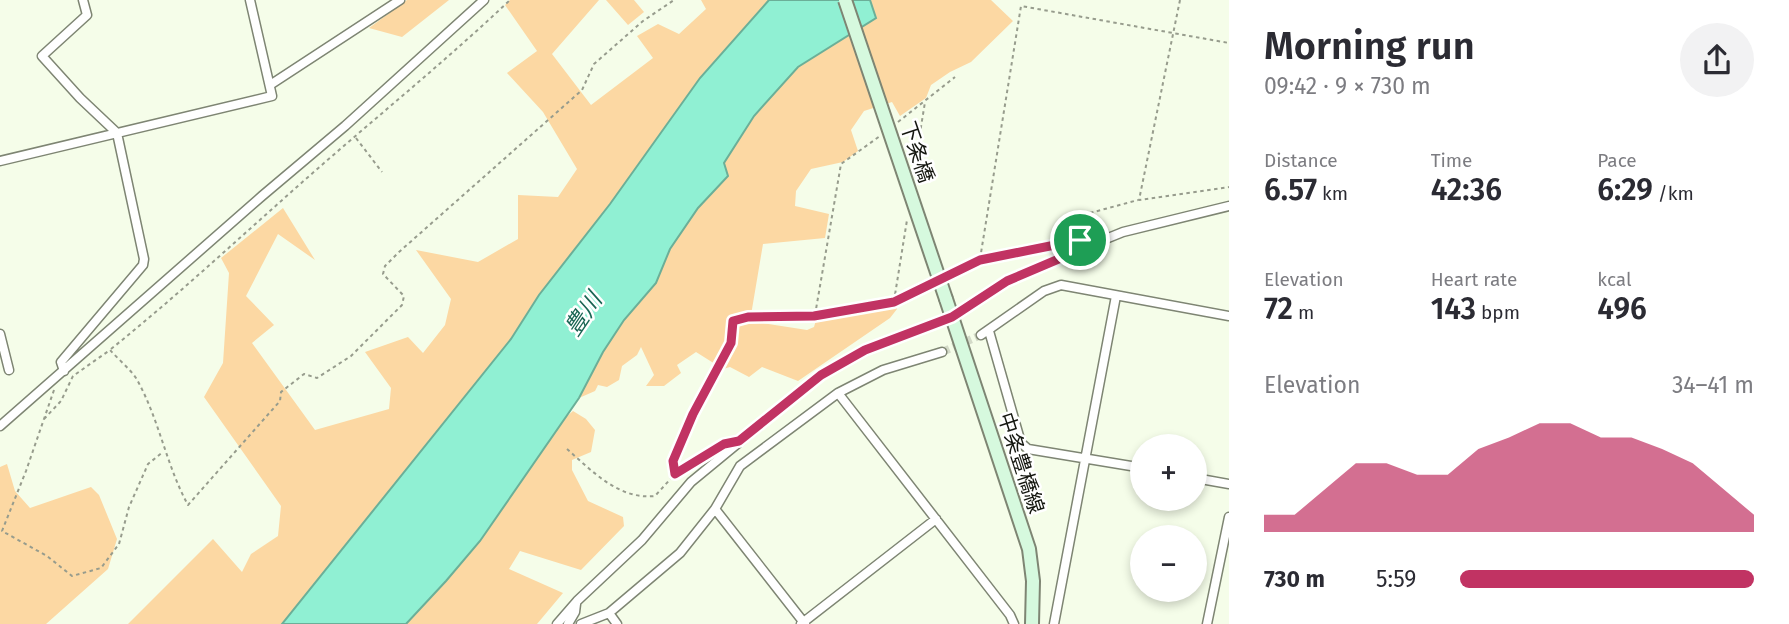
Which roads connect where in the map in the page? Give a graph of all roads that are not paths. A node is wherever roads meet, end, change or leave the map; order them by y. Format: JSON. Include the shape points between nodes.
{"nodes":[{"id":1,"x":83,"y":0,"type":"edge"},
{"id":2,"x":250,"y":0,"type":"edge"},
{"id":3,"x":400,"y":0,"type":"edge"},
{"id":4,"x":484,"y":0,"type":"edge"},
{"id":5,"x":845,"y":0,"type":"edge"},
{"id":6,"x":270,"y":85,"type":"junction"},
{"id":7,"x":117,"y":133,"type":"junction"},
{"id":8,"x":0,"y":161,"type":"edge"},
{"id":9,"x":1229,"y":206,"type":"edge"},
{"id":10,"x":1116,"y":296,"type":"junction"},
{"id":11,"x":1229,"y":316,"type":"edge"},
{"id":12,"x":952,"y":317,"type":"junction"},
{"id":13,"x":0,"y":334,"type":"edge"},
{"id":14,"x":942,"y":352,"type":"tunnel mouth"},
{"id":15,"x":9,"y":370,"type":"dead end"},
{"id":16,"x":62,"y":373,"type":"junction"},
{"id":17,"x":838,"y":393,"type":"junction"},
{"id":18,"x":0,"y":426,"type":"edge"},
{"id":19,"x":1086,"y":458,"type":"junction"},
{"id":20,"x":1130,"y":466,"type":"edge"},
{"id":21,"x":1207,"y":480,"type":"edge"},
{"id":22,"x":1229,"y":484,"type":"edge"},
{"id":23,"x":715,"y":509,"type":"junction"},
{"id":24,"x":1229,"y":517,"type":"edge"},
{"id":25,"x":936,"y":519,"type":"junction"},
{"id":26,"x":1226,"y":552,"type":"edge"},
{"id":27,"x":577,"y":601,"type":"junction"},
{"id":28,"x":609,"y":613,"type":"junction"},
{"id":29,"x":597,"y":616,"type":"junction"},
{"id":30,"x":803,"y":623,"type":"edge"},
{"id":31,"x":557,"y":624,"type":"edge"},
{"id":32,"x":568,"y":624,"type":"edge"},
{"id":33,"x":581,"y":624,"type":"edge"},
{"id":34,"x":590,"y":624,"type":"edge"},
{"id":35,"x":617,"y":624,"type":"edge"},
{"id":36,"x":1014,"y":624,"type":"edge"},
{"id":37,"x":1032,"y":624,"type":"edge"},
{"id":38,"x":1054,"y":624,"type":"edge"},
{"id":39,"x":1207,"y":624,"type":"edge"}],
"edges":[{"from":1,"to":7,"type":"street","via":[[87,15],[41,56]]},
{"from":2,"to":6,"type":"street"},
{"from":3,"to":6,"type":"street"},
{"from":4,"to":16,"type":"street"},
{"from":5,"to":12,"type":"main road","name":"下条橋","bridge":true},
{"from":6,"to":7,"type":"street","via":[[272,96]]},
{"from":7,"to":8,"type":"street"},
{"from":7,"to":16,"type":"street","via":[[143,265],[61,362]]},
{"from":9,"to":12,"type":"street","via":[[1123,232],[1078,250],[1007,281]]},
{"from":10,"to":11,"type":"street"},
{"from":10,"to":19,"type":"street"},
{"from":10,"to":19,"type":"street","via":[[1061,285],[985,333],[1021,443],[1028,449]]},
{"from":12,"to":27,"type":"street","via":[[865,350],[821,375],[691,481],[642,540]]},
{"from":12,"to":37,"type":"main road","name":"中条豊橋線","via":[[1029,549]]},
{"from":13,"to":15,"type":"street"},
{"from":14,"to":17,"type":"street","via":[[883,370]]},
{"from":16,"to":18,"type":"street"},
{"from":17,"to":23,"type":"street","via":[[740,466]]},
{"from":17,"to":25,"type":"street"},
{"from":19,"to":20,"type":"street"},
{"from":19,"to":38,"type":"street"},
{"from":21,"to":22,"type":"street"},
{"from":23,"to":28,"type":"street","via":[[680,554]]},
{"from":23,"to":30,"type":"street"},
{"from":24,"to":26,"type":"street"},
{"from":25,"to":30,"type":"street"},
{"from":25,"to":36,"type":"street"},
{"from":26,"to":39,"type":"street"},
{"from":27,"to":31,"type":"street"},
{"from":27,"to":32,"type":"street"},
{"from":28,"to":29,"type":"street"},
{"from":28,"to":35,"type":"street"},
{"from":29,"to":33,"type":"street"},
{"from":29,"to":34,"type":"street"}]}
